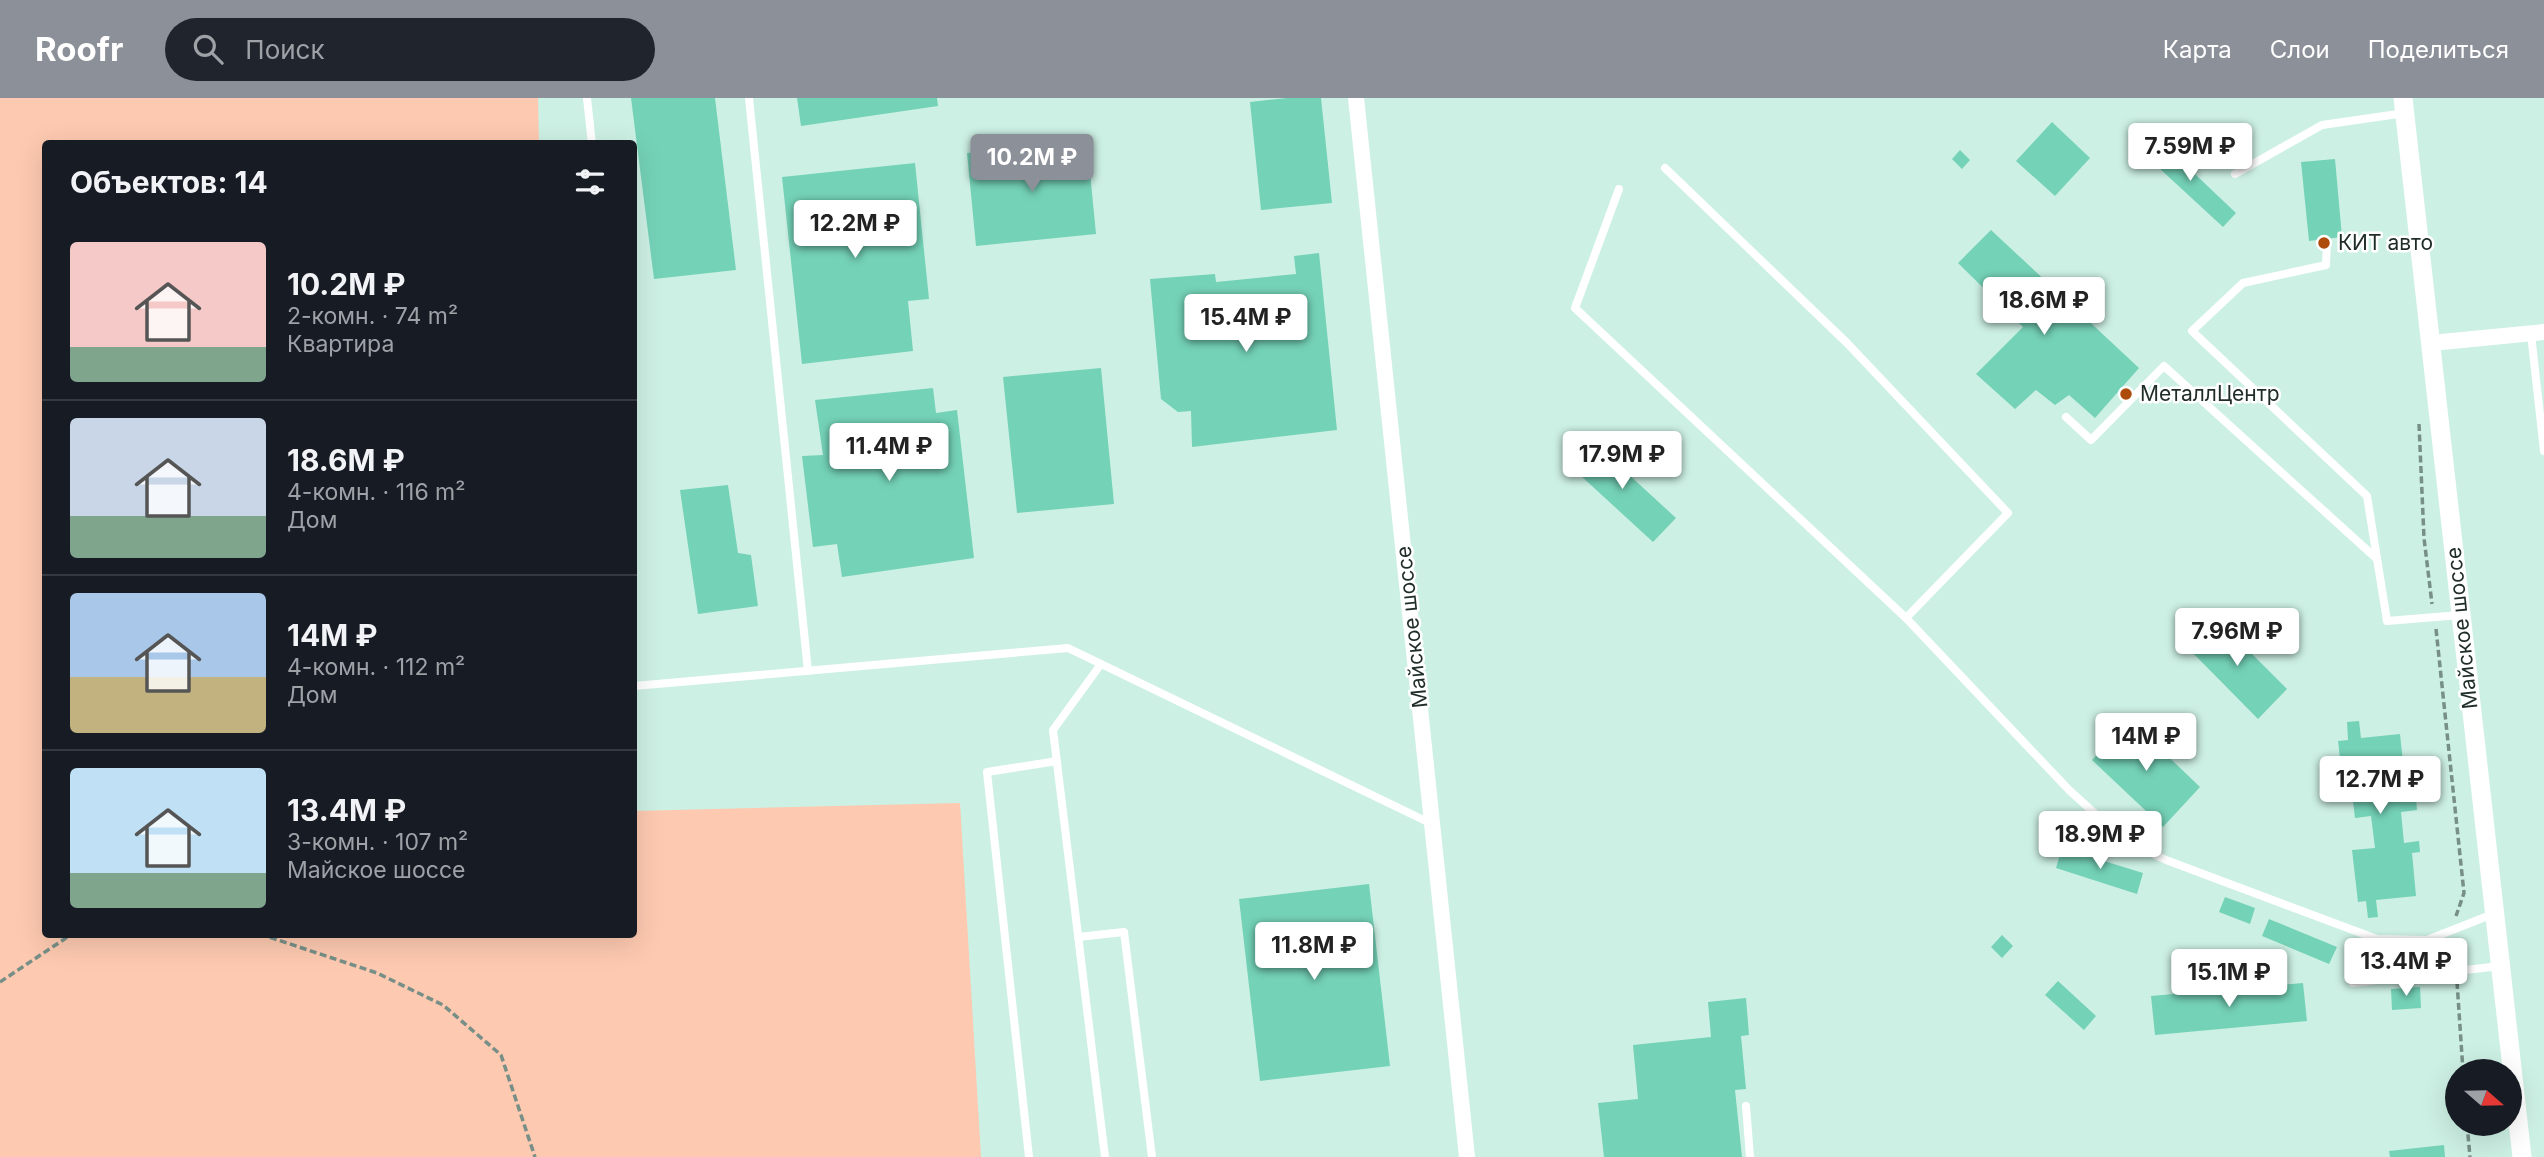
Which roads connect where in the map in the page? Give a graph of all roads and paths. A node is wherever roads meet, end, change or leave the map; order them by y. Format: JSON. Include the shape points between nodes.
{"nodes":[{"id":1,"x":587,"y":98,"type":"edge"},
{"id":2,"x":749,"y":98,"type":"edge"},
{"id":3,"x":1356,"y":98,"type":"edge"},
{"id":4,"x":2404,"y":105,"type":"edge"},
{"id":5,"x":592,"y":140,"type":"edge"},
{"id":6,"x":1665,"y":168,"type":"dead end"},
{"id":7,"x":2235,"y":174,"type":"dead end"},
{"id":8,"x":1619,"y":189,"type":"dead end"},
{"id":9,"x":2327,"y":241,"type":"dead end"},
{"id":10,"x":2537,"y":333,"type":"edge"},
{"id":11,"x":2431,"y":343,"type":"junction"},
{"id":12,"x":2418,"y":415,"type":"dead end"},
{"id":13,"x":2066,"y":417,"type":"dead end"},
{"id":14,"x":2544,"y":451,"type":"edge"},
{"id":15,"x":2377,"y":559,"type":"junction"},
{"id":16,"x":2461,"y":615,"type":"junction"},
{"id":17,"x":2434,"y":617,"type":"junction"},
{"id":18,"x":1906,"y":618,"type":"junction"},
{"id":19,"x":1101,"y":664,"type":"junction"},
{"id":20,"x":808,"y":671,"type":"junction"},
{"id":21,"x":637,"y":686,"type":"edge"},
{"id":22,"x":1057,"y":761,"type":"junction"},
{"id":23,"x":1432,"y":825,"type":"junction"},
{"id":24,"x":2495,"y":914,"type":"junction"},
{"id":25,"x":2451,"y":930,"type":"junction"},
{"id":26,"x":1078,"y":937,"type":"junction"},
{"id":27,"x":66,"y":938,"type":"edge"},
{"id":28,"x":272,"y":938,"type":"edge"},
{"id":29,"x":2500,"y":966,"type":"junction"},
{"id":30,"x":2456,"y":972,"type":"junction"},
{"id":31,"x":0,"y":982,"type":"edge"},
{"id":32,"x":2353,"y":983,"type":"dead end"},
{"id":33,"x":2462,"y":1059,"type":"edge"},
{"id":34,"x":1746,"y":1106,"type":"dead end"},
{"id":35,"x":2468,"y":1136,"type":"edge"},
{"id":36,"x":535,"y":1157,"type":"edge"},
{"id":37,"x":1029,"y":1157,"type":"edge"},
{"id":38,"x":1105,"y":1157,"type":"edge"},
{"id":39,"x":1152,"y":1157,"type":"edge"},
{"id":40,"x":1467,"y":1157,"type":"edge"},
{"id":41,"x":1750,"y":1157,"type":"edge"},
{"id":42,"x":2470,"y":1157,"type":"edge"},
{"id":43,"x":2522,"y":1157,"type":"edge"}],
"edges":[{"from":1,"to":5,"type":"lane"},
{"from":2,"to":20,"type":"lane"},
{"from":3,"to":23,"type":"street","name":"Майское шоссе"},
{"from":4,"to":7,"type":"lane","via":[[2322,125]]},
{"from":4,"to":11,"type":"street","name":"Майское шоссе"},
{"from":6,"to":18,"type":"lane","via":[[1847,343],[2008,513]]},
{"from":8,"to":18,"type":"lane","via":[[1575,308]]},
{"from":9,"to":15,"type":"lane","via":[[2326,265],[2243,282],[2192,331],[2367,496]]},
{"from":10,"to":11,"type":"street"},
{"from":10,"to":14,"type":"lane"},
{"from":11,"to":16,"type":"street","name":"Майское шоссе"},
{"from":12,"to":17,"type":"path","via":[[2424,538]]},
{"from":13,"to":15,"type":"lane","via":[[2091,440],[2164,366]]},
{"from":15,"to":17,"type":"lane","via":[[2387,621]]},
{"from":16,"to":17,"type":"lane"},
{"from":16,"to":24,"type":"street","name":"Майское шоссе"},
{"from":17,"to":25,"type":"path","via":[[2463,893]]},
{"from":18,"to":25,"type":"lane","via":[[2069,790],[2124,840],[2376,939],[2427,940]]},
{"from":19,"to":20,"type":"lane","via":[[1068,648]]},
{"from":19,"to":22,"type":"lane","via":[[1053,730]]},
{"from":19,"to":23,"type":"lane"},
{"from":20,"to":21,"type":"lane"},
{"from":22,"to":26,"type":"lane"},
{"from":22,"to":37,"type":"lane","via":[[987,772]]},
{"from":23,"to":40,"type":"street","name":"Майское шоссе"},
{"from":24,"to":25,"type":"lane"},
{"from":24,"to":29,"type":"street","name":"Майское шоссе"},
{"from":25,"to":30,"type":"path"},
{"from":26,"to":38,"type":"lane"},
{"from":26,"to":39,"type":"lane","via":[[1124,932]]},
{"from":27,"to":31,"type":"path"},
{"from":28,"to":36,"type":"path","via":[[377,973],[443,1005],[501,1055]]},
{"from":29,"to":30,"type":"lane"},
{"from":29,"to":43,"type":"street","name":"Майское шоссе"},
{"from":30,"to":32,"type":"lane"},
{"from":30,"to":33,"type":"path"},
{"from":34,"to":41,"type":"lane"},
{"from":35,"to":42,"type":"path"}]}
